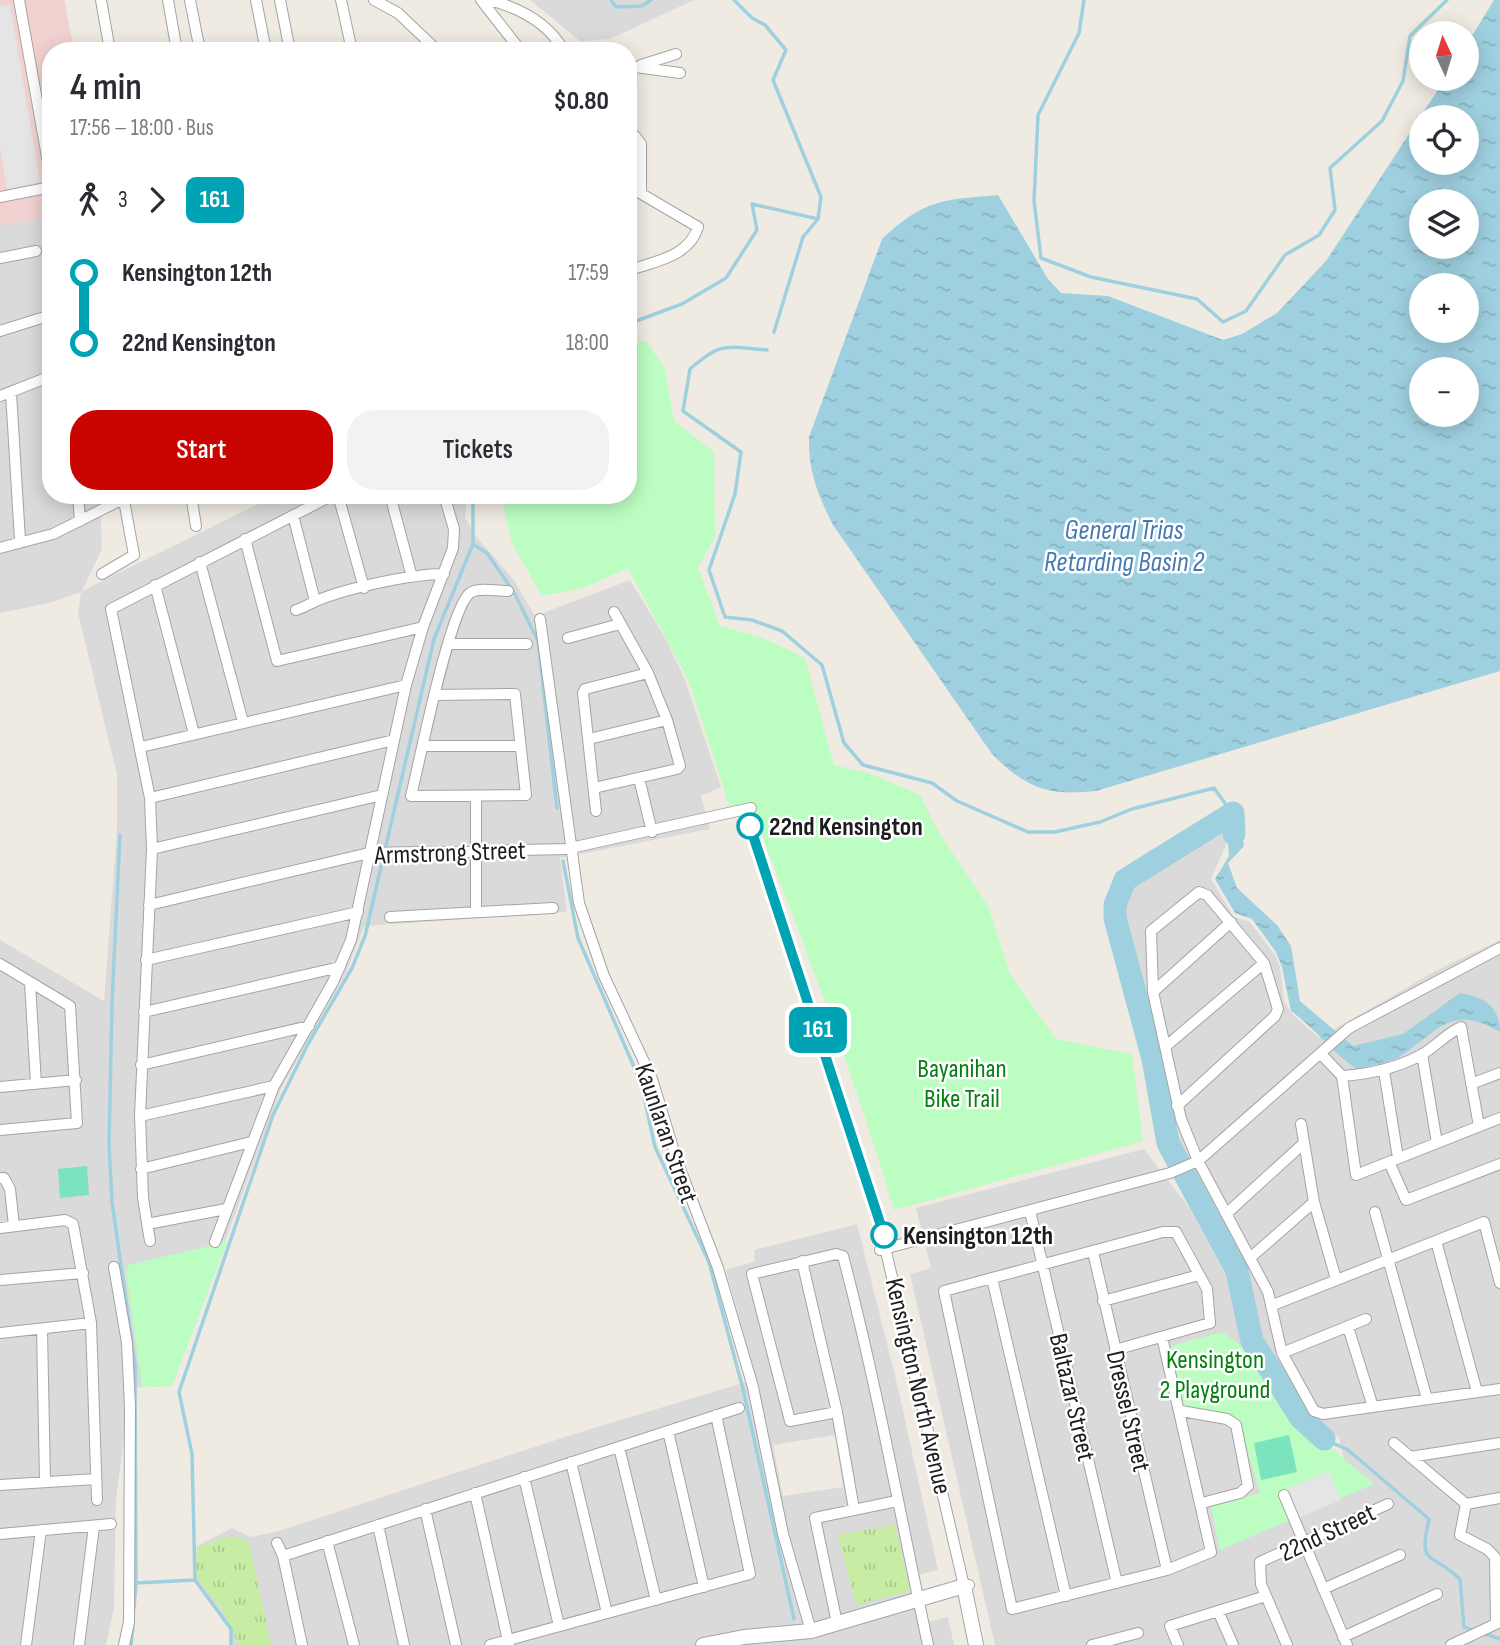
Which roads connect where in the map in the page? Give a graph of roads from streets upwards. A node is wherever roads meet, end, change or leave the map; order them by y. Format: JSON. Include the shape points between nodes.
{"nodes":[{"id":1,"x":19,"y":0,"type":"edge"},
{"id":2,"x":101,"y":0,"type":"edge"},
{"id":3,"x":168,"y":0,"type":"edge"},
{"id":4,"x":190,"y":0,"type":"edge"},
{"id":5,"x":256,"y":0,"type":"edge"},
{"id":6,"x":280,"y":0,"type":"edge"},
{"id":7,"x":341,"y":0,"type":"edge"},
{"id":8,"x":374,"y":0,"type":"edge"},
{"id":9,"x":481,"y":0,"type":"edge"},
{"id":10,"x":489,"y":0,"type":"edge"},
{"id":11,"x":108,"y":42,"type":"edge"},
{"id":12,"x":175,"y":42,"type":"edge"},
{"id":13,"x":198,"y":42,"type":"edge"},
{"id":14,"x":264,"y":42,"type":"edge"},
{"id":15,"x":288,"y":42,"type":"edge"},
{"id":16,"x":350,"y":42,"type":"edge"},
{"id":17,"x":429,"y":42,"type":"edge"},
{"id":18,"x":514,"y":42,"type":"edge"},
{"id":19,"x":559,"y":42,"type":"edge"},
{"id":20,"x":676,"y":54,"type":"dead end"},
{"id":21,"x":637,"y":65,"type":"edge"},
{"id":22,"x":637,"y":67,"type":"edge"},
{"id":23,"x":680,"y":73,"type":"dead end"},
{"id":24,"x":42,"y":129,"type":"edge"},
{"id":25,"x":637,"y":139,"type":"edge"},
{"id":26,"x":42,"y":189,"type":"edge"},
{"id":27,"x":637,"y":191,"type":"edge"},
{"id":28,"x":641,"y":193,"type":"junction"},
{"id":29,"x":0,"y":197,"type":"edge"},
{"id":30,"x":36,"y":251,"type":"dead end"},
{"id":31,"x":0,"y":258,"type":"edge"},
{"id":32,"x":637,"y":268,"type":"edge"},
{"id":33,"x":42,"y":318,"type":"edge"},
{"id":34,"x":0,"y":331,"type":"edge"},
{"id":35,"x":42,"y":380,"type":"edge"},
{"id":36,"x":6,"y":395,"type":"edge"},
{"id":37,"x":79,"y":504,"type":"edge"},
{"id":38,"x":110,"y":504,"type":"edge"},
{"id":39,"x":124,"y":504,"type":"edge"},
{"id":40,"x":192,"y":504,"type":"edge"},
{"id":41,"x":318,"y":504,"type":"edge"},
{"id":42,"x":339,"y":504,"type":"edge"},
{"id":43,"x":392,"y":504,"type":"edge"},
{"id":44,"x":446,"y":504,"type":"edge"},
{"id":45,"x":293,"y":516,"type":"junction"},
{"id":46,"x":80,"y":520,"type":"junction"},
{"id":47,"x":196,"y":526,"type":"dead end"},
{"id":48,"x":245,"y":539,"type":"junction"},
{"id":49,"x":20,"y":540,"type":"junction"},
{"id":50,"x":0,"y":548,"type":"edge"},
{"id":51,"x":200,"y":562,"type":"junction"},
{"id":52,"x":102,"y":574,"type":"dead end"},
{"id":53,"x":444,"y":574,"type":"junction"},
{"id":54,"x":412,"y":577,"type":"junction"},
{"id":55,"x":155,"y":584,"type":"junction"},
{"id":56,"x":364,"y":588,"type":"junction"},
{"id":57,"x":508,"y":591,"type":"dead end"},
{"id":58,"x":315,"y":601,"type":"junction"},
{"id":59,"x":296,"y":610,"type":"dead end"},
{"id":60,"x":614,"y":612,"type":"dead end"},
{"id":61,"x":540,"y":619,"type":"dead end"},
{"id":62,"x":620,"y":624,"type":"junction"},
{"id":63,"x":423,"y":627,"type":"junction"},
{"id":64,"x":568,"y":638,"type":"dead end"},
{"id":65,"x":448,"y":644,"type":"junction"},
{"id":66,"x":527,"y":645,"type":"dead end"},
{"id":67,"x":648,"y":673,"type":"junction"},
{"id":68,"x":406,"y":685,"type":"junction"},
{"id":69,"x":434,"y":695,"type":"junction"},
{"id":70,"x":667,"y":720,"type":"junction"},
{"id":71,"x":243,"y":722,"type":"junction"},
{"id":72,"x":194,"y":734,"type":"junction"},
{"id":73,"x":589,"y":739,"type":"junction"},
{"id":74,"x":394,"y":740,"type":"junction"},
{"id":75,"x":423,"y":746,"type":"junction"},
{"id":76,"x":520,"y":746,"type":"junction"},
{"id":77,"x":141,"y":747,"type":"junction"},
{"id":78,"x":639,"y":778,"type":"junction"},
{"id":79,"x":594,"y":788,"type":"junction"},
{"id":80,"x":382,"y":795,"type":"junction"},
{"id":81,"x":476,"y":796,"type":"junction"},
{"id":82,"x":150,"y":799,"type":"junction"},
{"id":83,"x":748,"y":809,"type":"joint"},
{"id":84,"x":596,"y":811,"type":"dead end"},
{"id":85,"x":652,"y":832,"type":"junction"},
{"id":86,"x":570,"y":848,"type":"junction"},
{"id":87,"x":152,"y":849,"type":"junction"},
{"id":88,"x":476,"y":850,"type":"junction"},
{"id":89,"x":374,"y":852,"type":"junction"},
{"id":90,"x":149,"y":905,"type":"junction"},
{"id":91,"x":553,"y":908,"type":"dead end"},
{"id":92,"x":358,"y":912,"type":"junction"},
{"id":93,"x":476,"y":912,"type":"junction"},
{"id":94,"x":390,"y":917,"type":"dead end"},
{"id":95,"x":1231,"y":922,"type":"junction"},
{"id":96,"x":1500,"y":948,"type":"edge"},
{"id":97,"x":146,"y":960,"type":"junction"},
{"id":98,"x":1264,"y":963,"type":"junction"},
{"id":99,"x":0,"y":964,"type":"edge"},
{"id":100,"x":340,"y":967,"type":"junction"},
{"id":101,"x":30,"y":983,"type":"junction"},
{"id":102,"x":1153,"y":992,"type":"junction"},
{"id":103,"x":144,"y":1012,"type":"junction"},
{"id":104,"x":309,"y":1026,"type":"junction"},
{"id":105,"x":1165,"y":1047,"type":"junction"},
{"id":106,"x":1324,"y":1052,"type":"junction"},
{"id":107,"x":1422,"y":1054,"type":"junction"},
{"id":108,"x":141,"y":1065,"type":"junction"},
{"id":109,"x":1384,"y":1071,"type":"junction"},
{"id":110,"x":1500,"y":1073,"type":"edge"},
{"id":111,"x":1342,"y":1076,"type":"junction"},
{"id":112,"x":76,"y":1080,"type":"junction"},
{"id":113,"x":36,"y":1084,"type":"junction"},
{"id":114,"x":1471,"y":1084,"type":"junction"},
{"id":115,"x":274,"y":1086,"type":"junction"},
{"id":116,"x":0,"y":1087,"type":"edge"},
{"id":117,"x":1177,"y":1106,"type":"junction"},
{"id":118,"x":140,"y":1116,"type":"junction"},
{"id":119,"x":1500,"y":1118,"type":"edge"},
{"id":120,"x":1301,"y":1124,"type":"dead end"},
{"id":121,"x":1479,"y":1126,"type":"junction"},
{"id":122,"x":0,"y":1130,"type":"edge"},
{"id":123,"x":251,"y":1142,"type":"junction"},
{"id":124,"x":1304,"y":1143,"type":"junction"},
{"id":125,"x":1437,"y":1143,"type":"junction"},
{"id":126,"x":1393,"y":1160,"type":"junction"},
{"id":127,"x":1196,"y":1162,"type":"junction"},
{"id":128,"x":1500,"y":1164,"type":"edge"},
{"id":129,"x":141,"y":1169,"type":"junction"},
{"id":130,"x":0,"y":1178,"type":"edge"},
{"id":131,"x":1314,"y":1202,"type":"junction"},
{"id":132,"x":226,"y":1209,"type":"junction"},
{"id":133,"x":1030,"y":1211,"type":"junction"},
{"id":134,"x":1375,"y":1212,"type":"dead end"},
{"id":135,"x":1226,"y":1214,"type":"junction"},
{"id":136,"x":147,"y":1224,"type":"junction"},
{"id":137,"x":14,"y":1226,"type":"junction"},
{"id":138,"x":0,"y":1228,"type":"edge"},
{"id":139,"x":150,"y":1241,"type":"dead end"},
{"id":140,"x":1436,"y":1241,"type":"junction"},
{"id":141,"x":215,"y":1242,"type":"dead end"},
{"id":142,"x":883,"y":1249,"type":"junction"},
{"id":143,"x":1093,"y":1252,"type":"junction"},
{"id":144,"x":1250,"y":1258,"type":"junction"},
{"id":145,"x":1389,"y":1258,"type":"junction"},
{"id":146,"x":802,"y":1261,"type":"junction"},
{"id":147,"x":1042,"y":1265,"type":"junction"},
{"id":148,"x":114,"y":1267,"type":"dead end"},
{"id":149,"x":83,"y":1273,"type":"junction"},
{"id":150,"x":1199,"y":1275,"type":"junction"},
{"id":151,"x":992,"y":1278,"type":"junction"},
{"id":152,"x":1336,"y":1279,"type":"junction"},
{"id":153,"x":0,"y":1280,"type":"edge"},
{"id":154,"x":1500,"y":1283,"type":"edge"},
{"id":155,"x":1103,"y":1301,"type":"junction"},
{"id":156,"x":1273,"y":1305,"type":"junction"},
{"id":157,"x":1366,"y":1319,"type":"dead end"},
{"id":158,"x":91,"y":1323,"type":"junction"},
{"id":159,"x":1348,"y":1327,"type":"junction"},
{"id":160,"x":42,"y":1329,"type":"junction"},
{"id":161,"x":0,"y":1333,"type":"edge"},
{"id":162,"x":1162,"y":1336,"type":"junction"},
{"id":163,"x":1115,"y":1350,"type":"junction"},
{"id":164,"x":1282,"y":1353,"type":"junction"},
{"id":165,"x":1500,"y":1389,"type":"edge"},
{"id":166,"x":1477,"y":1392,"type":"junction"},
{"id":167,"x":1427,"y":1399,"type":"junction"},
{"id":168,"x":1373,"y":1407,"type":"junction"},
{"id":169,"x":739,"y":1408,"type":"dead end"},
{"id":170,"x":1181,"y":1411,"type":"junction"},
{"id":171,"x":837,"y":1412,"type":"junction"},
{"id":172,"x":716,"y":1415,"type":"junction"},
{"id":173,"x":668,"y":1431,"type":"junction"},
{"id":174,"x":1394,"y":1443,"type":"dead end"},
{"id":175,"x":1500,"y":1443,"type":"edge"},
{"id":176,"x":619,"y":1447,"type":"junction"},
{"id":177,"x":1410,"y":1457,"type":"junction"},
{"id":178,"x":571,"y":1462,"type":"junction"},
{"id":179,"x":524,"y":1477,"type":"junction"},
{"id":180,"x":96,"y":1479,"type":"junction"},
{"id":181,"x":45,"y":1482,"type":"junction"},
{"id":182,"x":0,"y":1485,"type":"edge"},
{"id":183,"x":475,"y":1493,"type":"junction"},
{"id":184,"x":1284,"y":1495,"type":"dead end"},
{"id":185,"x":1500,"y":1498,"type":"edge"},
{"id":186,"x":97,"y":1500,"type":"dead end"},
{"id":187,"x":897,"y":1501,"type":"junction"},
{"id":188,"x":1202,"y":1503,"type":"junction"},
{"id":189,"x":1388,"y":1504,"type":"dead end"},
{"id":190,"x":1466,"y":1504,"type":"junction"},
{"id":191,"x":425,"y":1509,"type":"junction"},
{"id":192,"x":854,"y":1509,"type":"junction"},
{"id":193,"x":111,"y":1524,"type":"dead end"},
{"id":194,"x":378,"y":1525,"type":"junction"},
{"id":195,"x":94,"y":1526,"type":"junction"},
{"id":196,"x":41,"y":1530,"type":"junction"},
{"id":197,"x":0,"y":1534,"type":"edge"},
{"id":198,"x":327,"y":1541,"type":"junction"},
{"id":199,"x":277,"y":1543,"type":"dead end"},
{"id":200,"x":1304,"y":1543,"type":"junction"},
{"id":201,"x":1400,"y":1555,"type":"dead end"},
{"id":202,"x":283,"y":1556,"type":"junction"},
{"id":203,"x":1497,"y":1557,"type":"edge"},
{"id":204,"x":1167,"y":1570,"type":"junction"},
{"id":205,"x":1117,"y":1583,"type":"junction"},
{"id":206,"x":968,"y":1586,"type":"junction"},
{"id":207,"x":704,"y":1587,"type":"junction"},
{"id":208,"x":1323,"y":1589,"type":"junction"},
{"id":209,"x":1437,"y":1594,"type":"dead end"},
{"id":210,"x":1266,"y":1596,"type":"junction"},
{"id":211,"x":1066,"y":1597,"type":"junction"},
{"id":212,"x":918,"y":1599,"type":"junction"},
{"id":213,"x":656,"y":1600,"type":"junction"},
{"id":214,"x":1218,"y":1611,"type":"junction"},
{"id":215,"x":607,"y":1613,"type":"junction"},
{"id":216,"x":837,"y":1623,"type":"junction"},
{"id":217,"x":1495,"y":1625,"type":"edge"},
{"id":218,"x":559,"y":1626,"type":"junction"},
{"id":219,"x":1138,"y":1633,"type":"dead end"},
{"id":220,"x":805,"y":1635,"type":"edge"},
{"id":221,"x":1124,"y":1641,"type":"edge"},
{"id":222,"x":1345,"y":1641,"type":"edge"},
{"id":223,"x":508,"y":1643,"type":"edge"},
{"id":224,"x":26,"y":1645,"type":"edge"},
{"id":225,"x":79,"y":1645,"type":"edge"},
{"id":226,"x":124,"y":1645,"type":"edge"},
{"id":227,"x":302,"y":1645,"type":"edge"},
{"id":228,"x":354,"y":1645,"type":"edge"},
{"id":229,"x":404,"y":1645,"type":"edge"},
{"id":230,"x":456,"y":1645,"type":"edge"},
{"id":231,"x":490,"y":1645,"type":"edge"},
{"id":232,"x":703,"y":1645,"type":"edge"},
{"id":233,"x":928,"y":1645,"type":"edge"},
{"id":234,"x":976,"y":1645,"type":"edge"},
{"id":235,"x":1092,"y":1645,"type":"edge"},
{"id":236,"x":1178,"y":1645,"type":"edge"},
{"id":237,"x":1233,"y":1645,"type":"edge"},
{"id":238,"x":1287,"y":1645,"type":"edge"},
{"id":239,"x":1451,"y":1645,"type":"edge"}],
"edges":[{"from":1,"to":24,"type":"street"},
{"from":2,"to":11,"type":"street"},
{"from":3,"to":12,"type":"street"},
{"from":4,"to":13,"type":"street"},
{"from":5,"to":14,"type":"street"},
{"from":6,"to":15,"type":"street"},
{"from":7,"to":16,"type":"street"},
{"from":8,"to":17,"type":"street","via":[[398,13]]},
{"from":9,"to":18,"type":"street"},
{"from":10,"to":19,"type":"street","via":[[514,6],[554,32]]},
{"from":20,"to":21,"type":"street"},
{"from":22,"to":23,"type":"street"},
{"from":25,"to":28,"type":"street","via":[[641,144]]},
{"from":26,"to":29,"type":"street"},
{"from":27,"to":28,"type":"street"},
{"from":28,"to":32,"type":"street","via":[[698,227],[694,242],[681,252]]},
{"from":30,"to":31,"type":"street"},
{"from":33,"to":34,"type":"street"},
{"from":35,"to":36,"type":"street"},
{"from":36,"to":49,"type":"street"},
{"from":37,"to":46,"type":"street"},
{"from":38,"to":46,"type":"street"},
{"from":39,"to":52,"type":"street","via":[[134,555]]},
{"from":40,"to":47,"type":"street"},
{"from":41,"to":45,"type":"street"},
{"from":42,"to":56,"type":"street"},
{"from":43,"to":54,"type":"street"},
{"from":44,"to":53,"type":"street","via":[[455,539]]},
{"from":45,"to":48,"type":"street"},
{"from":45,"to":58,"type":"street"},
{"from":46,"to":49,"type":"street","via":[[53,534]]},
{"from":48,"to":51,"type":"street"},
{"from":48,"to":63,"type":"street","via":[[277,662]]},
{"from":49,"to":50,"type":"street"},
{"from":51,"to":55,"type":"street"},
{"from":51,"to":71,"type":"street"},
{"from":53,"to":54,"type":"street"},
{"from":53,"to":63,"type":"street"},
{"from":54,"to":56,"type":"street"},
{"from":55,"to":72,"type":"street"},
{"from":55,"to":77,"type":"street","via":[[111,609]]},
{"from":56,"to":58,"type":"street"},
{"from":57,"to":65,"type":"street","via":[[470,593]]},
{"from":58,"to":59,"type":"street"},
{"from":60,"to":62,"type":"street"},
{"from":61,"to":86,"type":"street","name":"Kaunlaran Street"},
{"from":62,"to":64,"type":"street"},
{"from":62,"to":67,"type":"street"},
{"from":63,"to":68,"type":"street"},
{"from":65,"to":66,"type":"street"},
{"from":65,"to":69,"type":"street"},
{"from":67,"to":70,"type":"street"},
{"from":67,"to":73,"type":"street","via":[[583,693]]},
{"from":68,"to":71,"type":"street"},
{"from":68,"to":74,"type":"street"},
{"from":69,"to":75,"type":"street"},
{"from":69,"to":76,"type":"street","via":[[515,694]]},
{"from":70,"to":73,"type":"street"},
{"from":70,"to":78,"type":"street","via":[[680,766]]},
{"from":71,"to":72,"type":"street"},
{"from":72,"to":77,"type":"street"},
{"from":73,"to":79,"type":"street"},
{"from":74,"to":80,"type":"street"},
{"from":74,"to":82,"type":"street"},
{"from":75,"to":76,"type":"street"},
{"from":75,"to":81,"type":"street","via":[[411,796]]},
{"from":76,"to":81,"type":"street","via":[[526,795]]},
{"from":77,"to":82,"type":"street"},
{"from":78,"to":79,"type":"street"},
{"from":78,"to":85,"type":"street"},
{"from":79,"to":84,"type":"street"},
{"from":80,"to":87,"type":"street"},
{"from":80,"to":89,"type":"street"},
{"from":81,"to":88,"type":"street"},
{"from":82,"to":87,"type":"street"},
{"from":83,"to":85,"type":"street","name":"Armstrong Street"},
{"from":83,"to":142,"type":"street","name":"Kensington North Avenue","via":[[874,1200]]},
{"from":85,"to":86,"type":"street","name":"Armstrong Street"},
{"from":86,"to":88,"type":"street","name":"Armstrong Street"},
{"from":86,"to":220,"type":"street","name":"Kaunlaran Street","via":[[592,945],[652,1079],[718,1268],[752,1387]]},
{"from":87,"to":90,"type":"street"},
{"from":88,"to":89,"type":"street","name":"Armstrong Street"},
{"from":88,"to":93,"type":"street"},
{"from":89,"to":90,"type":"street","name":"Armstrong Street"},
{"from":89,"to":92,"type":"street"},
{"from":90,"to":97,"type":"street"},
{"from":91,"to":93,"type":"street"},
{"from":92,"to":97,"type":"street"},
{"from":92,"to":100,"type":"street"},
{"from":93,"to":94,"type":"street"},
{"from":95,"to":98,"type":"street"},
{"from":95,"to":102,"type":"street"},
{"from":95,"to":102,"type":"street","via":[[1199,892],[1156,926],[1150,940]]},
{"from":96,"to":106,"type":"street","via":[[1349,1028]]},
{"from":97,"to":103,"type":"street"},
{"from":98,"to":105,"type":"street"},
{"from":98,"to":117,"type":"street","via":[[1278,1009],[1275,1016]]},
{"from":99,"to":101,"type":"street"},
{"from":100,"to":103,"type":"street"},
{"from":100,"to":104,"type":"street"},
{"from":101,"to":112,"type":"street","via":[[70,1006]]},
{"from":101,"to":113,"type":"street"},
{"from":102,"to":105,"type":"street"},
{"from":103,"to":108,"type":"street"},
{"from":104,"to":108,"type":"street"},
{"from":104,"to":115,"type":"street"},
{"from":105,"to":117,"type":"street"},
{"from":106,"to":111,"type":"street"},
{"from":106,"to":127,"type":"street"},
{"from":107,"to":109,"type":"street"},
{"from":107,"to":114,"type":"street","via":[[1461,1027]]},
{"from":107,"to":125,"type":"street"},
{"from":108,"to":118,"type":"street"},
{"from":109,"to":111,"type":"street"},
{"from":109,"to":126,"type":"street"},
{"from":110,"to":114,"type":"street"},
{"from":111,"to":126,"type":"street","via":[[1356,1175]]},
{"from":112,"to":113,"type":"street"},
{"from":112,"to":122,"type":"street","via":[[77,1123]]},
{"from":113,"to":116,"type":"street"},
{"from":114,"to":121,"type":"street"},
{"from":115,"to":118,"type":"street"},
{"from":115,"to":123,"type":"street"},
{"from":117,"to":127,"type":"street"},
{"from":118,"to":129,"type":"street"},
{"from":119,"to":121,"type":"street"},
{"from":120,"to":124,"type":"street"},
{"from":121,"to":125,"type":"street"},
{"from":123,"to":129,"type":"street"},
{"from":123,"to":132,"type":"street"},
{"from":124,"to":131,"type":"street"},
{"from":124,"to":135,"type":"street"},
{"from":125,"to":126,"type":"street"},
{"from":126,"to":128,"type":"street","via":[[1406,1200]]},
{"from":127,"to":133,"type":"street"},
{"from":127,"to":135,"type":"street"},
{"from":129,"to":136,"type":"street"},
{"from":130,"to":137,"type":"street","via":[[9,1189]]},
{"from":131,"to":144,"type":"street"},
{"from":131,"to":152,"type":"street"},
{"from":132,"to":136,"type":"street"},
{"from":132,"to":141,"type":"street"},
{"from":133,"to":142,"type":"street"},
{"from":133,"to":147,"type":"street","name":"Baltazar Street"},
{"from":134,"to":145,"type":"street"},
{"from":135,"to":144,"type":"street"},
{"from":136,"to":139,"type":"street"},
{"from":137,"to":138,"type":"street"},
{"from":137,"to":149,"type":"street","via":[[70,1221]]},
{"from":140,"to":145,"type":"street"},
{"from":140,"to":154,"type":"street","via":[[1484,1222]]},
{"from":140,"to":166,"type":"street"},
{"from":142,"to":206,"type":"street","name":"Kensington North Avenue"},
{"from":143,"to":147,"type":"street"},
{"from":143,"to":150,"type":"street","via":[[1176,1232]]},
{"from":143,"to":155,"type":"street","name":"Dressel Street"},
{"from":144,"to":156,"type":"street"},
{"from":145,"to":152,"type":"street"},
{"from":145,"to":167,"type":"street"},
{"from":146,"to":171,"type":"street"},
{"from":146,"to":171,"type":"street","via":[[752,1274],[790,1421]]},
{"from":146,"to":187,"type":"street","via":[[843,1256],[887,1436]]},
{"from":147,"to":151,"type":"street"},
{"from":147,"to":205,"type":"street","name":"Baltazar Street"},
{"from":148,"to":226,"type":"street","via":[[127,1343],[130,1408],[129,1622]]},
{"from":149,"to":153,"type":"street"},
{"from":149,"to":158,"type":"street"},
{"from":150,"to":155,"type":"street"},
{"from":150,"to":162,"type":"street","via":[[1207,1289],[1210,1323]]},
{"from":151,"to":211,"type":"street"},
{"from":151,"to":211,"type":"street","via":[[944,1291],[1012,1609]]},
{"from":152,"to":156,"type":"street"},
{"from":155,"to":163,"type":"street","name":"Dressel Street"},
{"from":156,"to":164,"type":"street"},
{"from":157,"to":159,"type":"street"},
{"from":158,"to":160,"type":"street"},
{"from":158,"to":180,"type":"street"},
{"from":159,"to":164,"type":"street"},
{"from":159,"to":168,"type":"street"},
{"from":160,"to":161,"type":"street"},
{"from":160,"to":181,"type":"street"},
{"from":162,"to":163,"type":"street"},
{"from":162,"to":170,"type":"street"},
{"from":163,"to":204,"type":"street","name":"Dressel Street"},
{"from":164,"to":168,"type":"street","via":[[1318,1413]]},
{"from":165,"to":166,"type":"street"},
{"from":166,"to":167,"type":"street"},
{"from":167,"to":168,"type":"street"},
{"from":169,"to":172,"type":"street"},
{"from":170,"to":188,"type":"street"},
{"from":170,"to":188,"type":"street","via":[[1227,1419],[1236,1425],[1248,1486],[1240,1493]]},
{"from":171,"to":192,"type":"street"},
{"from":172,"to":173,"type":"street"},
{"from":172,"to":207,"type":"street","via":[[750,1574]]},
{"from":173,"to":176,"type":"street"},
{"from":173,"to":207,"type":"street"},
{"from":174,"to":177,"type":"street"},
{"from":175,"to":177,"type":"street"},
{"from":176,"to":178,"type":"street"},
{"from":176,"to":213,"type":"street"},
{"from":177,"to":190,"type":"street"},
{"from":178,"to":179,"type":"street"},
{"from":178,"to":215,"type":"street"},
{"from":179,"to":183,"type":"street"},
{"from":179,"to":218,"type":"street"},
{"from":180,"to":181,"type":"street"},
{"from":180,"to":186,"type":"street"},
{"from":181,"to":182,"type":"street"},
{"from":183,"to":191,"type":"street"},
{"from":183,"to":223,"type":"street"},
{"from":184,"to":200,"type":"street"},
{"from":185,"to":190,"type":"street"},
{"from":187,"to":192,"type":"street"},
{"from":187,"to":212,"type":"street"},
{"from":188,"to":204,"type":"street","via":[[1211,1552]]},
{"from":189,"to":200,"type":"street","name":"22nd Street"},
{"from":190,"to":203,"type":"street","via":[[1460,1535]]},
{"from":191,"to":194,"type":"street"},
{"from":191,"to":230,"type":"street"},
{"from":192,"to":216,"type":"street","via":[[815,1518]]},
{"from":193,"to":195,"type":"street"},
{"from":194,"to":198,"type":"street"},
{"from":194,"to":229,"type":"street"},
{"from":195,"to":196,"type":"street"},
{"from":195,"to":225,"type":"street"},
{"from":196,"to":197,"type":"street"},
{"from":196,"to":224,"type":"street"},
{"from":198,"to":202,"type":"street"},
{"from":198,"to":228,"type":"street"},
{"from":199,"to":202,"type":"street"},
{"from":200,"to":208,"type":"street"},
{"from":200,"to":210,"type":"street","name":"22nd Street","via":[[1260,1562]]},
{"from":201,"to":208,"type":"street"},
{"from":202,"to":227,"type":"street"},
{"from":203,"to":217,"type":"street"},
{"from":204,"to":205,"type":"street"},
{"from":205,"to":211,"type":"street"},
{"from":206,"to":212,"type":"street"},
{"from":206,"to":234,"type":"street","name":"Kensington North Avenue"},
{"from":207,"to":213,"type":"street"},
{"from":208,"to":222,"type":"street"},
{"from":209,"to":222,"type":"street"},
{"from":210,"to":214,"type":"street"},
{"from":210,"to":238,"type":"street"},
{"from":212,"to":216,"type":"street"},
{"from":212,"to":233,"type":"street"},
{"from":213,"to":215,"type":"street"},
{"from":214,"to":236,"type":"street","via":[[1170,1626]]},
{"from":214,"to":237,"type":"street"},
{"from":215,"to":218,"type":"street"},
{"from":216,"to":220,"type":"street"},
{"from":217,"to":239,"type":"street"},
{"from":218,"to":223,"type":"street"},
{"from":219,"to":221,"type":"street"},
{"from":220,"to":232,"type":"street","via":[[744,1637]]},
{"from":221,"to":235,"type":"street"},
{"from":223,"to":231,"type":"street"}]}
